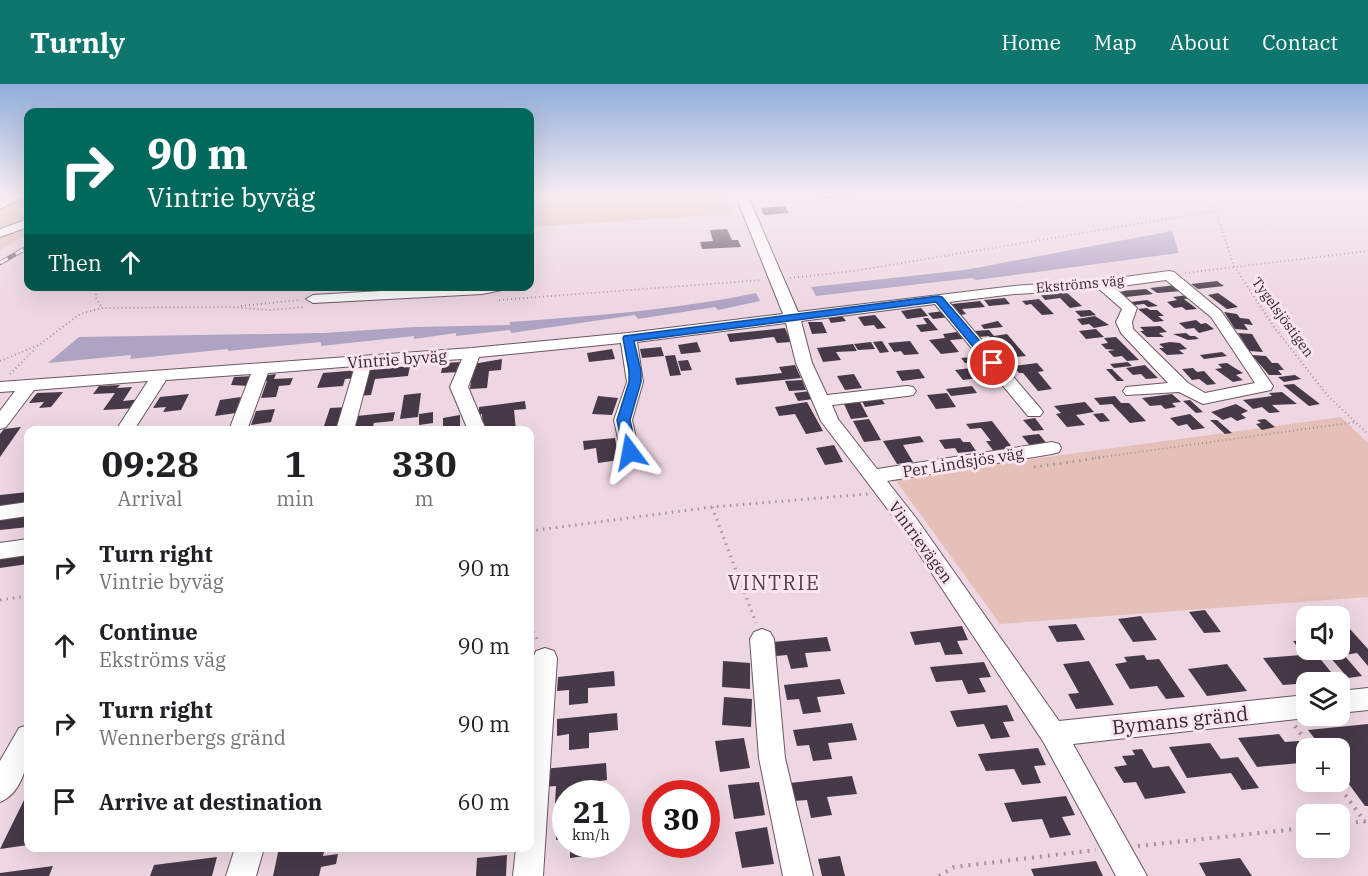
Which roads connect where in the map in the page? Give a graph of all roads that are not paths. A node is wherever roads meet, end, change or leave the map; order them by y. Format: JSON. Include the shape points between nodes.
{"nodes":[{"id":1,"x":756,"y":231,"type":"edge"},
{"id":2,"x":1102,"y":284,"type":"junction"},
{"id":3,"x":469,"y":291,"type":"edge"},
{"id":4,"x":938,"y":299,"type":"junction"},
{"id":5,"x":312,"y":303,"type":"road end"},
{"id":6,"x":792,"y":317,"type":"junction"},
{"id":7,"x":628,"y":338,"type":"junction"},
{"id":8,"x":472,"y":354,"type":"junction"},
{"id":9,"x":364,"y":362,"type":"junction"},
{"id":10,"x":261,"y":369,"type":"junction"},
{"id":11,"x":160,"y":376,"type":"junction"},
{"id":12,"x":4,"y":381,"type":"edge"},
{"id":13,"x":30,"y":385,"type":"junction"},
{"id":14,"x":1182,"y":387,"type":"junction"},
{"id":15,"x":906,"y":391,"type":"dead end"},
{"id":16,"x":1132,"y":391,"type":"dead end"},
{"id":17,"x":820,"y":400,"type":"junction"},
{"id":18,"x":1034,"y":412,"type":"dead end"},
{"id":19,"x":0,"y":423,"type":"edge"},
{"id":20,"x":128,"y":426,"type":"edge"},
{"id":21,"x":240,"y":426,"type":"edge"},
{"id":22,"x":346,"y":426,"type":"edge"},
{"id":23,"x":475,"y":426,"type":"edge"},
{"id":24,"x":1052,"y":448,"type":"dead end"},
{"id":25,"x":630,"y":452,"type":"dead end"},
{"id":26,"x":874,"y":476,"type":"junction"},
{"id":27,"x":24,"y":510,"type":"edge"},
{"id":28,"x":0,"y":513,"type":"edge"},
{"id":29,"x":24,"y":548,"type":"edge"},
{"id":30,"x":0,"y":551,"type":"edge"},
{"id":31,"x":762,"y":639,"type":"road end"},
{"id":32,"x":545,"y":658,"type":"dead end"},
{"id":33,"x":1368,"y":699,"type":"edge"},
{"id":34,"x":1350,"y":701,"type":"edge"},
{"id":35,"x":1294,"y":708,"type":"edge"},
{"id":36,"x":1053,"y":734,"type":"junction"},
{"id":37,"x":24,"y":744,"type":"edge"},
{"id":38,"x":0,"y":788,"type":"edge"},
{"id":39,"x":534,"y":799,"type":"edge"},
{"id":40,"x":249,"y":852,"type":"edge"},
{"id":41,"x":530,"y":852,"type":"edge"},
{"id":42,"x":241,"y":876,"type":"edge"},
{"id":43,"x":528,"y":876,"type":"edge"},
{"id":44,"x":798,"y":876,"type":"edge"},
{"id":45,"x":1132,"y":876,"type":"edge"}],
"edges":[{"from":1,"to":6,"type":"street","name":"Vintrievägen"},
{"from":2,"to":4,"type":"street","name":"Ekströms väg","via":[[1057,285]]},
{"from":2,"to":14,"type":"street","via":[[1130,308],[1124,322],[1126,330]]},
{"from":2,"to":14,"type":"street","name":"Ekströms väg","via":[[1169,275],[1216,314],[1265,386],[1203,399]]},
{"from":3,"to":5,"type":"street"},
{"from":4,"to":6,"type":"street","name":"Ekströms väg"},
{"from":4,"to":18,"type":"street"},
{"from":6,"to":7,"type":"street","name":"Vintrie byväg"},
{"from":6,"to":17,"type":"street","name":"Vintrievägen","via":[[804,363]]},
{"from":7,"to":8,"type":"street","name":"Vintrie byväg"},
{"from":7,"to":25,"type":"street","via":[[635,382],[623,420]]},
{"from":8,"to":9,"type":"street","name":"Vintrie byväg"},
{"from":8,"to":23,"type":"street","via":[[459,387]]},
{"from":9,"to":10,"type":"street","name":"Vintrie byväg"},
{"from":9,"to":22,"type":"street"},
{"from":10,"to":11,"type":"street","name":"Vintrie byväg"},
{"from":10,"to":21,"type":"street"},
{"from":11,"to":13,"type":"street","name":"Vintrie byväg"},
{"from":11,"to":20,"type":"street"},
{"from":12,"to":13,"type":"street","name":"Vintrie byväg"},
{"from":13,"to":19,"type":"street"},
{"from":14,"to":16,"type":"street"},
{"from":15,"to":17,"type":"street"},
{"from":17,"to":26,"type":"street","name":"Vintrievägen","via":[[830,421]]},
{"from":24,"to":26,"type":"street","name":"Per Lindsjös väg"},
{"from":26,"to":36,"type":"street","name":"Vintrievägen"},
{"from":27,"to":28,"type":"street"},
{"from":29,"to":30,"type":"street"},
{"from":31,"to":44,"type":"street","via":[[772,758]]},
{"from":32,"to":39,"type":"street"},
{"from":33,"to":34,"type":"street"},
{"from":35,"to":36,"type":"street","name":"Bymans gränd"},
{"from":36,"to":45,"type":"street","name":"Vintrievägen"},
{"from":37,"to":38,"type":"street"},
{"from":40,"to":42,"type":"street"},
{"from":41,"to":43,"type":"street"}]}
